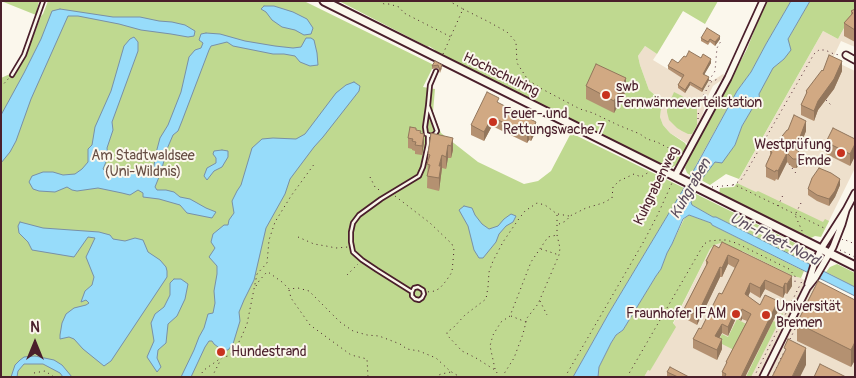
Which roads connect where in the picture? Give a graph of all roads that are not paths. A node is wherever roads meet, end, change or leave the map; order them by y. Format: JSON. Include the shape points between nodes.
{"nodes":[{"id":1,"x":43,"y":1,"type":"edge"},
{"id":2,"x":324,"y":1,"type":"edge"},
{"id":3,"x":762,"y":1,"type":"edge"},
{"id":4,"x":846,"y":55,"type":"road end"},
{"id":5,"x":855,"y":60,"type":"edge"},
{"id":6,"x":436,"y":71,"type":"dead end"},
{"id":7,"x":12,"y":75,"type":"road end"},
{"id":8,"x":428,"y":106,"type":"junction"},
{"id":9,"x":428,"y":136,"type":"junction"},
{"id":10,"x":675,"y":176,"type":"junction"},
{"id":11,"x":855,"y":193,"type":"edge"},
{"id":12,"x":846,"y":210,"type":"junction"},
{"id":13,"x":823,"y":246,"type":"junction"},
{"id":14,"x":830,"y":253,"type":"junction"},
{"id":15,"x":855,"y":266,"type":"edge"},
{"id":16,"x":810,"y":275,"type":"junction"},
{"id":17,"x":412,"y":292,"type":"junction"},
{"id":18,"x":763,"y":377,"type":"edge"}],
"edges":[{"from":1,"to":7,"type":"lane","via":[[24,55]]},
{"from":2,"to":10,"type":"street","name":"Hochschulring","via":[[440,62]]},
{"from":3,"to":10,"type":"street","name":"Kuhgrabenweg","via":[[728,78]]},
{"from":4,"to":5,"type":"street"},
{"from":6,"to":8,"type":"lane","via":[[430,85]]},
{"from":8,"to":9,"type":"lane","via":[[424,127]]},
{"from":8,"to":9,"type":"lane","via":[[437,131]]},
{"from":9,"to":17,"type":"lane","via":[[419,176],[359,215],[351,232],[353,252]]},
{"from":10,"to":13,"type":"street","name":"Hochschulring"},
{"from":11,"to":12,"type":"street"},
{"from":12,"to":13,"type":"street"},
{"from":12,"to":14,"type":"street"},
{"from":13,"to":14,"type":"street","name":"Hochschulring"},
{"from":13,"to":16,"type":"street"},
{"from":14,"to":15,"type":"street","name":"Hochschulring"},
{"from":14,"to":16,"type":"street","via":[[821,268]]},
{"from":16,"to":18,"type":"street","via":[[807,288]]},
{"from":17,"to":17,"type":"lane","via":[[417,300],[423,297],[422,288],[414,288]]}]}
